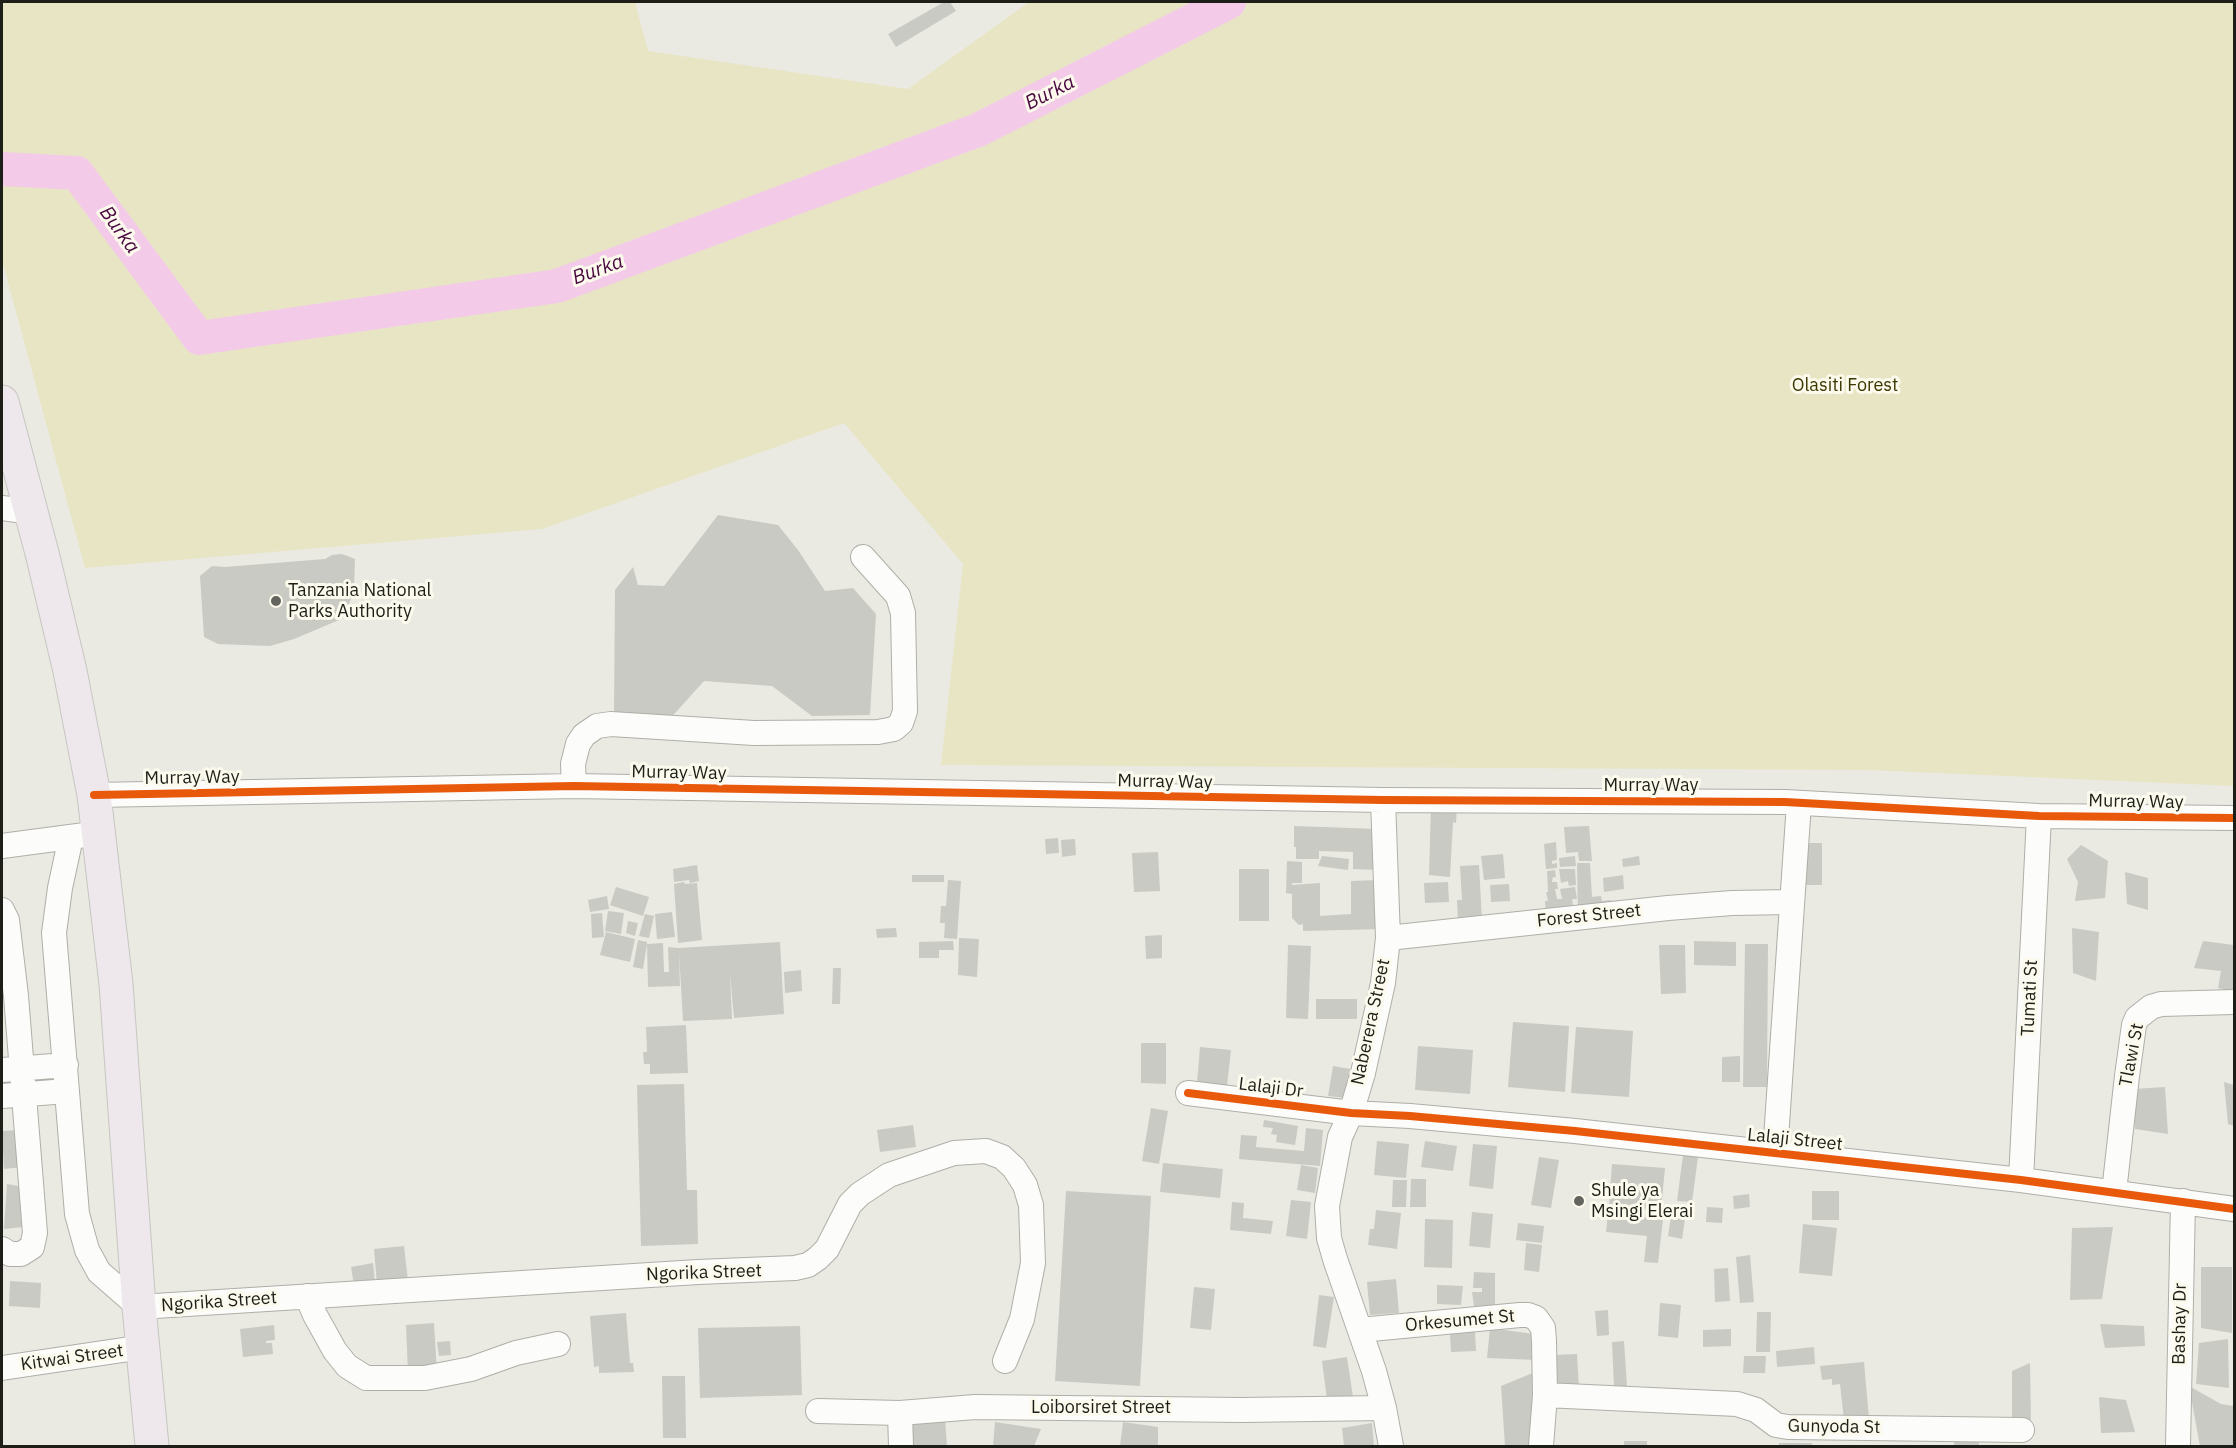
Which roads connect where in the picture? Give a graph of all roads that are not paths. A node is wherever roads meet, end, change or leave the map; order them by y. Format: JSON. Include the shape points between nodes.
{"nodes":[{"id":1,"x":2,"y":402,"type":"edge"},
{"id":2,"x":16,"y":510,"type":"edge"},
{"id":3,"x":863,"y":557,"type":"dead end"},
{"id":4,"x":574,"y":786,"type":"junction"},
{"id":5,"x":94,"y":795,"type":"junction"},
{"id":6,"x":1383,"y":800,"type":"junction"},
{"id":7,"x":1799,"y":803,"type":"junction"},
{"id":8,"x":2039,"y":816,"type":"junction"},
{"id":9,"x":2235,"y":818,"type":"edge"},
{"id":10,"x":85,"y":835,"type":"junction"},
{"id":11,"x":2,"y":846,"type":"edge"},
{"id":12,"x":1791,"y":902,"type":"junction"},
{"id":13,"x":2,"y":910,"type":"edge"},
{"id":14,"x":1388,"y":938,"type":"junction"},
{"id":15,"x":2235,"y":1002,"type":"edge"},
{"id":16,"x":66,"y":1065,"type":"junction"},
{"id":17,"x":12,"y":1069,"type":"edge"},
{"id":18,"x":67,"y":1090,"type":"junction"},
{"id":19,"x":1188,"y":1094,"type":"dead end"},
{"id":20,"x":13,"y":1095,"type":"edge"},
{"id":21,"x":1351,"y":1113,"type":"junction"},
{"id":22,"x":1775,"y":1153,"type":"junction"},
{"id":23,"x":2021,"y":1180,"type":"junction"},
{"id":24,"x":2114,"y":1192,"type":"junction"},
{"id":25,"x":2183,"y":1202,"type":"junction"},
{"id":26,"x":2235,"y":1209,"type":"edge"},
{"id":27,"x":2,"y":1249,"type":"edge"},
{"id":28,"x":307,"y":1296,"type":"junction"},
{"id":29,"x":139,"y":1307,"type":"junction"},
{"id":30,"x":1360,"y":1330,"type":"junction"},
{"id":31,"x":558,"y":1344,"type":"dead end"},
{"id":32,"x":143,"y":1347,"type":"junction"},
{"id":33,"x":1005,"y":1361,"type":"dead end"},
{"id":34,"x":2,"y":1368,"type":"edge"},
{"id":35,"x":1545,"y":1395,"type":"junction"},
{"id":36,"x":1384,"y":1408,"type":"junction"},
{"id":37,"x":818,"y":1411,"type":"dead end"},
{"id":38,"x":900,"y":1413,"type":"junction"},
{"id":39,"x":2022,"y":1430,"type":"dead end"},
{"id":40,"x":152,"y":1446,"type":"edge"},
{"id":41,"x":901,"y":1446,"type":"edge"},
{"id":42,"x":1391,"y":1446,"type":"edge"},
{"id":43,"x":1541,"y":1446,"type":"edge"},
{"id":44,"x":2178,"y":1446,"type":"edge"}],
"edges":[{"from":1,"to":2,"type":"highway"},
{"from":2,"to":5,"type":"highway","via":[[70,671]]},
{"from":3,"to":4,"type":"street","via":[[898,596],[903,613],[905,711],[894,729],[754,733],[597,726],[578,744],[573,764]]},
{"from":4,"to":5,"type":"street","name":"Murray Way"},
{"from":4,"to":6,"type":"street","name":"Murray Way"},
{"from":5,"to":10,"type":"highway"},
{"from":6,"to":7,"type":"street","name":"Murray Way"},
{"from":6,"to":14,"type":"street","name":"Naberera Street"},
{"from":7,"to":8,"type":"street","name":"Murray Way"},
{"from":7,"to":12,"type":"street"},
{"from":8,"to":9,"type":"street","name":"Murray Way"},
{"from":8,"to":23,"type":"street","name":"Tumati St"},
{"from":10,"to":11,"type":"street"},
{"from":10,"to":16,"type":"street","via":[[60,888],[54,933]]},
{"from":10,"to":29,"type":"highway","via":[[116,984]]},
{"from":12,"to":14,"type":"street","name":"Forest Street","via":[[1668,908]]},
{"from":12,"to":22,"type":"street"},
{"from":13,"to":17,"type":"street","via":[[7,920]]},
{"from":14,"to":21,"type":"street","name":"Naberera Street","via":[[1383,983]]},
{"from":15,"to":24,"type":"street","name":"Tlawi St","via":[[2161,1004],[2137,1018]]},
{"from":16,"to":17,"type":"street"},
{"from":16,"to":18,"type":"street"},
{"from":17,"to":20,"type":"street"},
{"from":18,"to":20,"type":"street"},
{"from":18,"to":29,"type":"street","via":[[77,1214],[87,1250],[99,1272]]},
{"from":19,"to":21,"type":"street","name":"Lalaji Dr"},
{"from":20,"to":27,"type":"street","via":[[35,1233],[32,1247],[21,1254]]},
{"from":21,"to":22,"type":"street","name":"Lalaji Street"},
{"from":21,"to":30,"type":"street","name":"Naberera Street","via":[[1340,1137],[1327,1220],[1335,1259]]},
{"from":22,"to":23,"type":"street","name":"Lalaji Street"},
{"from":23,"to":24,"type":"street","name":"Lalaji Street"},
{"from":24,"to":25,"type":"street","name":"Lalaji Street"},
{"from":25,"to":26,"type":"street","name":"Lalaji Street"},
{"from":25,"to":44,"type":"street","name":"Bashay Dr"},
{"from":28,"to":29,"type":"street","name":"Ngorika Street"},
{"from":28,"to":31,"type":"street","via":[[335,1351],[366,1378],[425,1378]]},
{"from":28,"to":33,"type":"street","name":"Ngorika Street","via":[[795,1268],[808,1265],[827,1249],[850,1204],[889,1175],[954,1153],[986,1150],[1014,1168],[1031,1205],[1033,1263],[1022,1319]]},
{"from":29,"to":32,"type":"highway"},
{"from":30,"to":35,"type":"street","name":"Orkesumet St","via":[[1528,1315],[1543,1328]]},
{"from":30,"to":36,"type":"street","name":"Naberera Street"},
{"from":32,"to":34,"type":"street","name":"Kitwai Street"},
{"from":32,"to":40,"type":"highway"},
{"from":35,"to":39,"type":"street","name":"Gunyoda St","via":[[1737,1404],[1756,1410],[1776,1425],[1788,1427]]},
{"from":35,"to":43,"type":"street","name":"Orkesumet St"},
{"from":36,"to":38,"type":"street","name":"Loiborsiret Street","via":[[975,1407]]},
{"from":36,"to":42,"type":"street","name":"Naberera Street"},
{"from":37,"to":38,"type":"street","name":"Loiborsiret Street"},
{"from":38,"to":41,"type":"street"}]}
